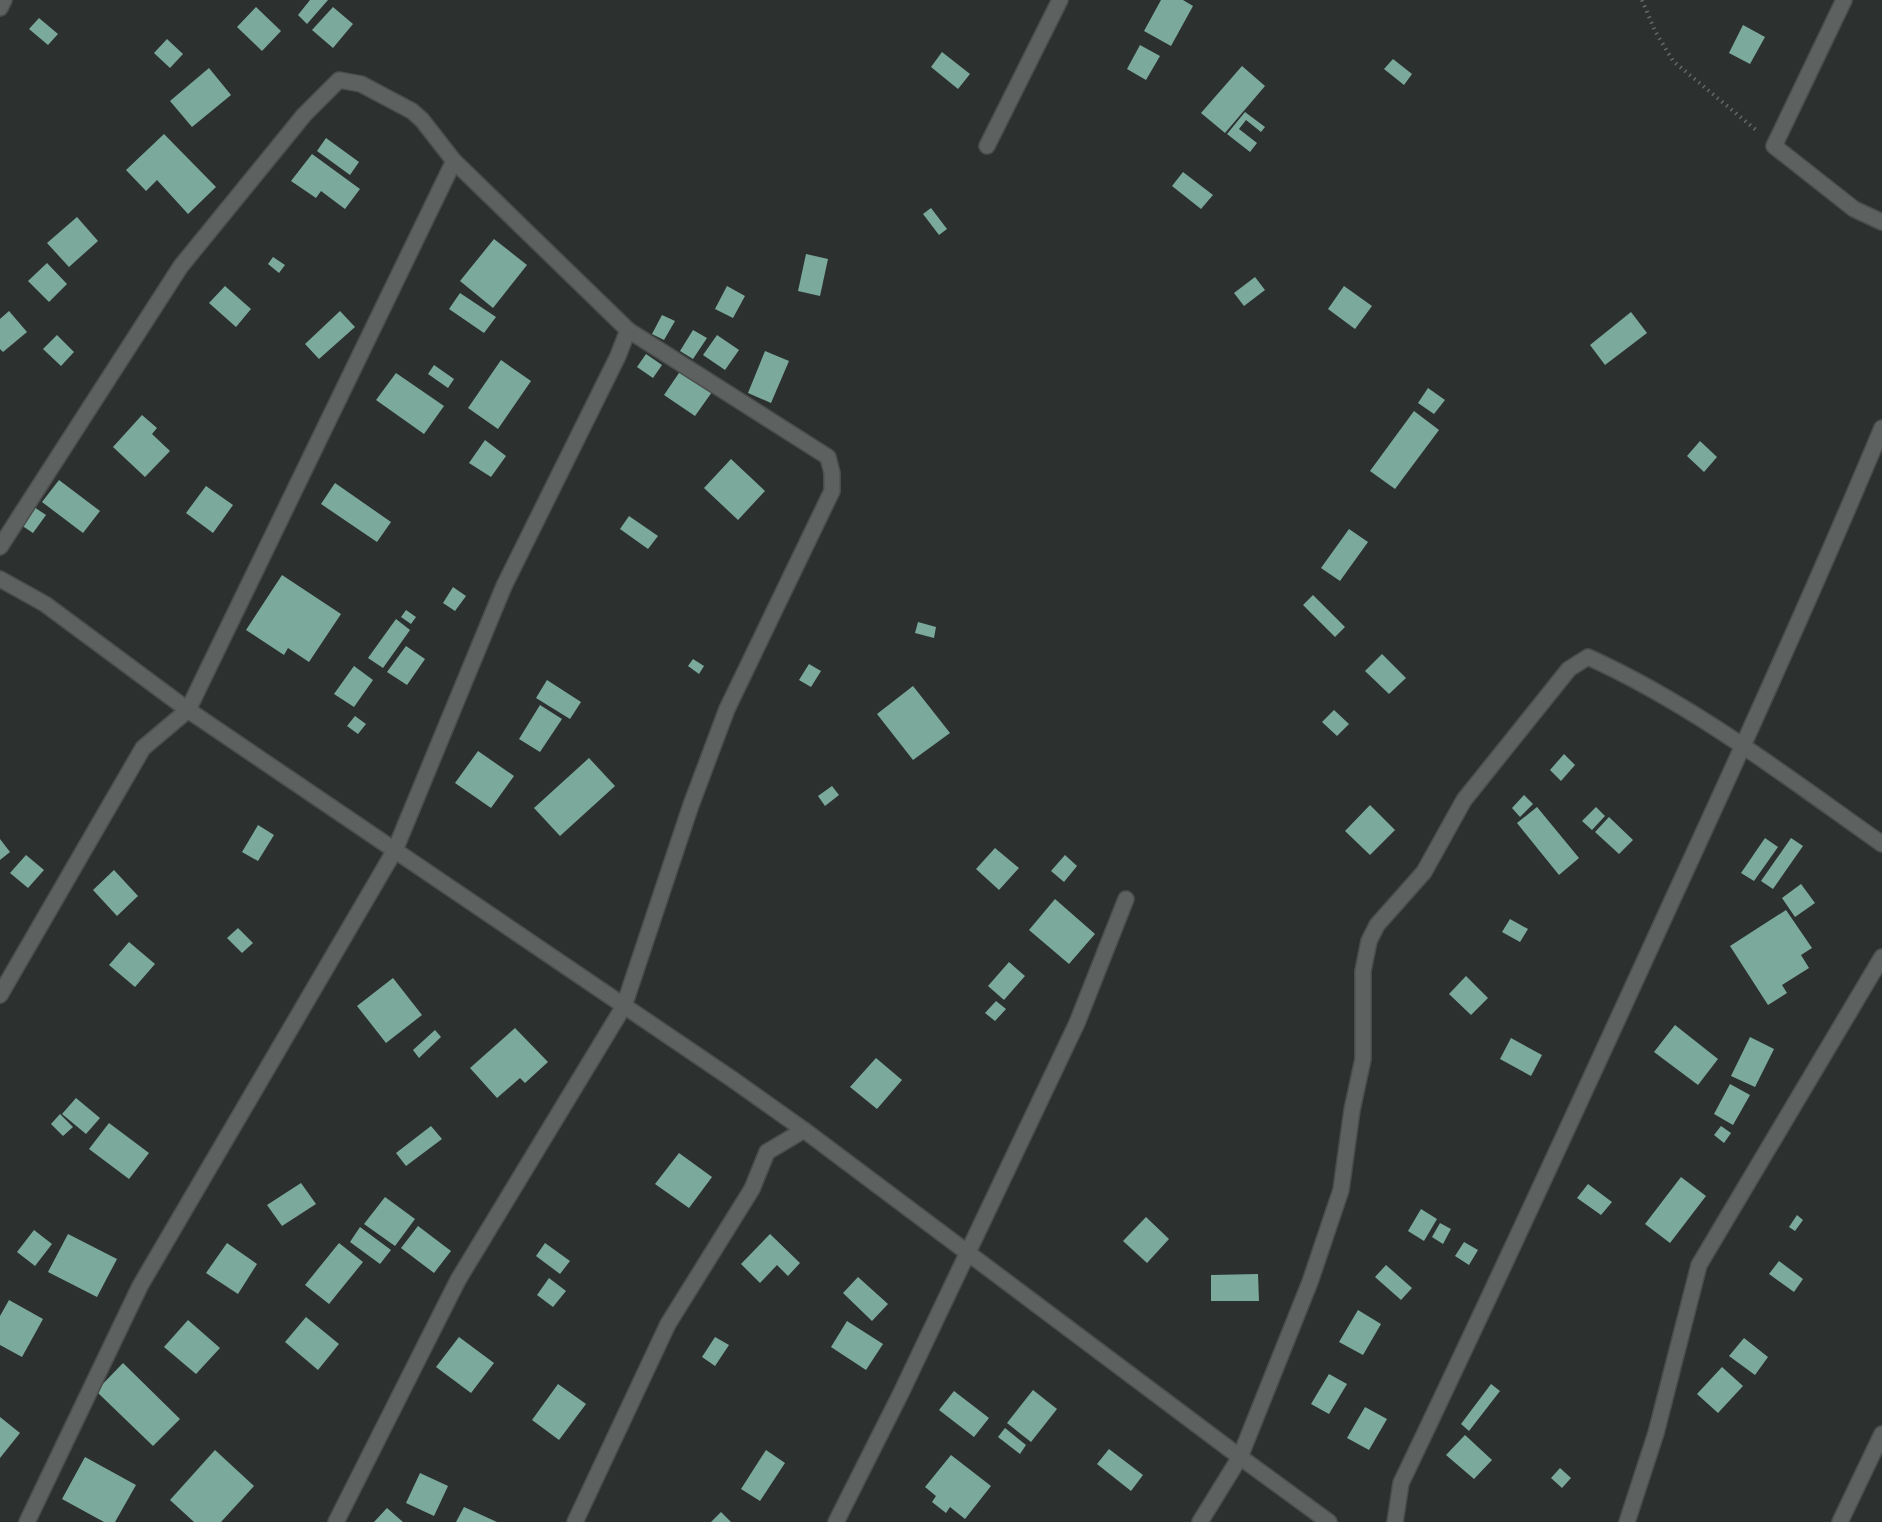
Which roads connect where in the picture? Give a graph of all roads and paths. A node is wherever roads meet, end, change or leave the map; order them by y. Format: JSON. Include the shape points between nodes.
{"nodes":[{"id":1,"x":4,"y":0,"type":"edge"},
{"id":2,"x":1060,"y":0,"type":"edge"},
{"id":3,"x":1642,"y":0,"type":"edge"},
{"id":4,"x":1844,"y":0,"type":"edge"},
{"id":5,"x":0,"y":8,"type":"edge"},
{"id":6,"x":987,"y":146,"type":"dead end"},
{"id":7,"x":1774,"y":146,"type":"junction"},
{"id":8,"x":454,"y":161,"type":"junction"},
{"id":9,"x":1882,"y":222,"type":"edge"},
{"id":10,"x":628,"y":330,"type":"junction"},
{"id":11,"x":1882,"y":428,"type":"edge"},
{"id":12,"x":0,"y":548,"type":"edge"},
{"id":13,"x":0,"y":579,"type":"edge"},
{"id":14,"x":188,"y":710,"type":"junction"},
{"id":15,"x":1743,"y":746,"type":"junction"},
{"id":16,"x":1882,"y":844,"type":"edge"},
{"id":17,"x":395,"y":850,"type":"junction"},
{"id":18,"x":1126,"y":899,"type":"dead end"},
{"id":19,"x":1882,"y":957,"type":"edge"},
{"id":20,"x":0,"y":995,"type":"edge"},
{"id":21,"x":624,"y":1006,"type":"junction"},
{"id":22,"x":804,"y":1130,"type":"junction"},
{"id":23,"x":968,"y":1254,"type":"junction"},
{"id":24,"x":1882,"y":1434,"type":"edge"},
{"id":25,"x":1240,"y":1457,"type":"junction"},
{"id":26,"x":27,"y":1522,"type":"edge"},
{"id":27,"x":336,"y":1522,"type":"edge"},
{"id":28,"x":575,"y":1522,"type":"edge"},
{"id":29,"x":836,"y":1522,"type":"edge"},
{"id":30,"x":1200,"y":1522,"type":"edge"},
{"id":31,"x":1329,"y":1522,"type":"edge"},
{"id":32,"x":1395,"y":1522,"type":"edge"},
{"id":33,"x":1627,"y":1522,"type":"edge"},
{"id":34,"x":1840,"y":1522,"type":"edge"}],
"edges":[{"from":1,"to":5,"type":"street"},
{"from":2,"to":6,"type":"street"},
{"from":3,"to":7,"type":"path","via":[[1673,61]]},
{"from":4,"to":7,"type":"street"},
{"from":7,"to":9,"type":"street","via":[[1854,209]]},
{"from":8,"to":10,"type":"street"},
{"from":8,"to":12,"type":"street","via":[[412,111],[361,84],[339,80],[304,115],[181,266]]},
{"from":8,"to":14,"type":"street"},
{"from":10,"to":17,"type":"street","via":[[504,586]]},
{"from":10,"to":21,"type":"street","via":[[828,457],[832,491],[728,708]]},
{"from":11,"to":15,"type":"street"},
{"from":13,"to":14,"type":"street","via":[[45,604]]},
{"from":14,"to":17,"type":"street"},
{"from":14,"to":20,"type":"street","via":[[143,748]]},
{"from":15,"to":16,"type":"street"},
{"from":15,"to":25,"type":"street","via":[[1666,698],[1588,657],[1569,669],[1464,800],[1424,872],[1377,925],[1369,941],[1363,971],[1363,1059],[1341,1190],[1310,1281]]},
{"from":15,"to":32,"type":"street","via":[[1401,1483]]},
{"from":17,"to":21,"type":"street"},
{"from":17,"to":26,"type":"street","via":[[140,1286]]},
{"from":18,"to":23,"type":"street","via":[[1077,1023]]},
{"from":19,"to":33,"type":"street","via":[[1699,1265],[1656,1433]]},
{"from":21,"to":22,"type":"street"},
{"from":21,"to":27,"type":"street","via":[[458,1280]]},
{"from":22,"to":23,"type":"street"},
{"from":22,"to":28,"type":"street","via":[[767,1152],[752,1189],[668,1324]]},
{"from":23,"to":25,"type":"street"},
{"from":23,"to":29,"type":"street"},
{"from":24,"to":34,"type":"street"},
{"from":25,"to":30,"type":"street"},
{"from":25,"to":31,"type":"street"}]}
